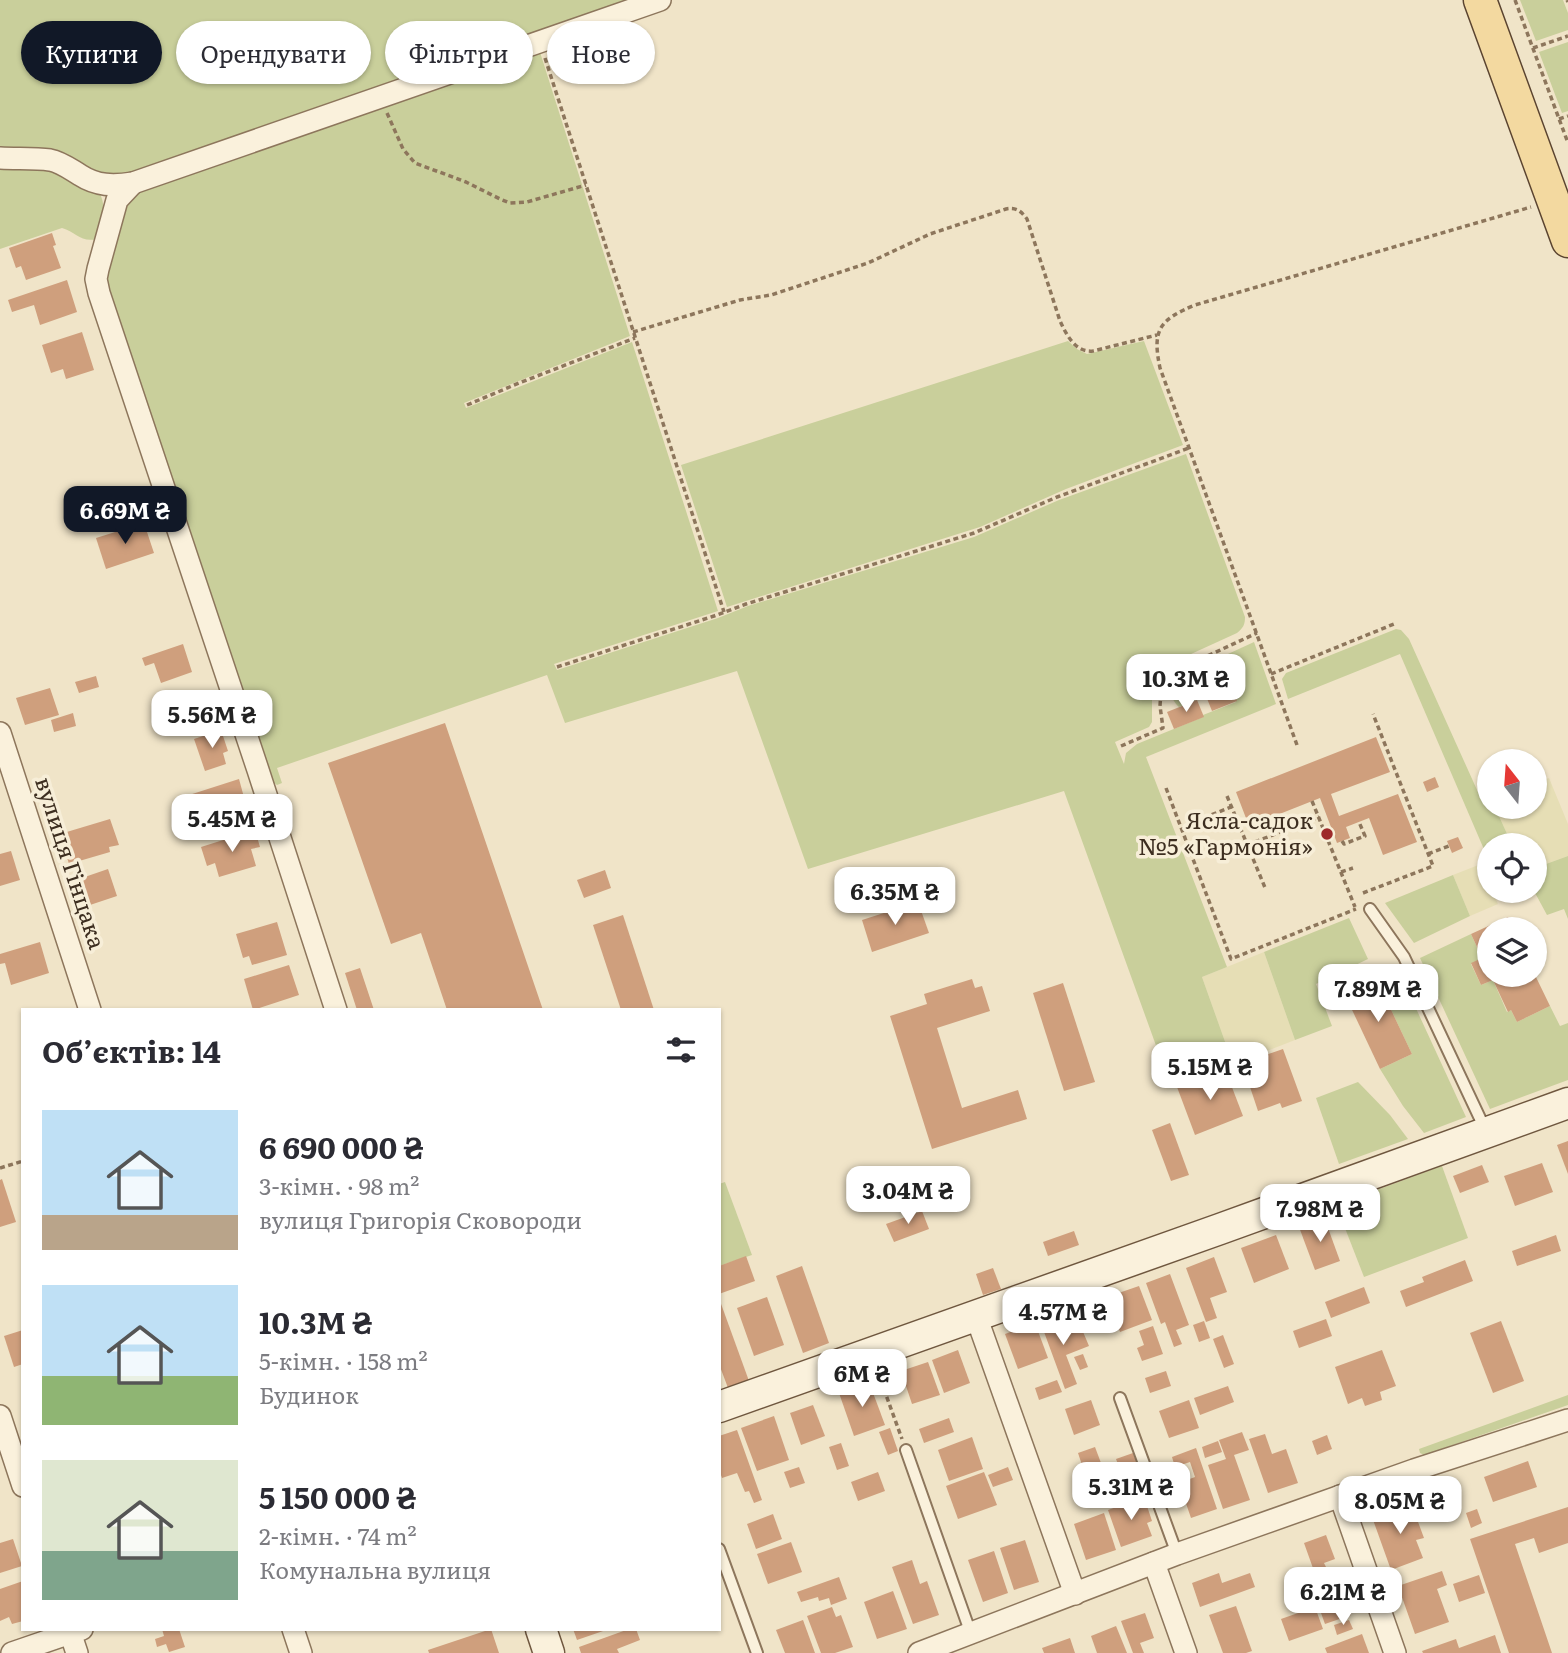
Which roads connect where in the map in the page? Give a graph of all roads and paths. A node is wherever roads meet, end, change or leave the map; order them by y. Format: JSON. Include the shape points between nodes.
{"nodes":[{"id":1,"x":660,"y":0,"type":"edge"},
{"id":2,"x":1480,"y":0,"type":"edge"},
{"id":3,"x":1515,"y":0,"type":"edge"},
{"id":4,"x":1568,"y":36,"type":"edge"},
{"id":5,"x":540,"y":42,"type":"junction"},
{"id":6,"x":1533,"y":48,"type":"junction"},
{"id":7,"x":381,"y":97,"type":"junction"},
{"id":8,"x":1568,"y":116,"type":"edge"},
{"id":9,"x":1559,"y":120,"type":"junction"},
{"id":10,"x":1568,"y":144,"type":"edge"},
{"id":11,"x":0,"y":158,"type":"edge"},
{"id":12,"x":133,"y":183,"type":"junction"},
{"id":13,"x":586,"y":185,"type":"junction"},
{"id":14,"x":1553,"y":200,"type":"junction"},
{"id":15,"x":1568,"y":241,"type":"edge"},
{"id":16,"x":633,"y":332,"type":"junction"},
{"id":17,"x":1157,"y":335,"type":"junction"},
{"id":18,"x":635,"y":338,"type":"junction"},
{"id":19,"x":467,"y":405,"type":"dead end"},
{"id":20,"x":1189,"y":448,"type":"junction"},
{"id":21,"x":724,"y":612,"type":"junction"},
{"id":22,"x":1394,"y":624,"type":"dead end"},
{"id":23,"x":1256,"y":633,"type":"junction"},
{"id":24,"x":557,"y":667,"type":"dead end"},
{"id":25,"x":1271,"y":674,"type":"junction"},
{"id":26,"x":1373,"y":714,"type":"dead end"},
{"id":27,"x":0,"y":733,"type":"edge"},
{"id":28,"x":1297,"y":745,"type":"dead end"},
{"id":29,"x":1121,"y":746,"type":"dead end"},
{"id":30,"x":1166,"y":788,"type":"dead end"},
{"id":31,"x":1227,"y":796,"type":"dead end"},
{"id":32,"x":1312,"y":801,"type":"dead end"},
{"id":33,"x":1231,"y":807,"type":"junction"},
{"id":34,"x":1319,"y":817,"type":"junction"},
{"id":35,"x":1196,"y":821,"type":"dead end"},
{"id":36,"x":1360,"y":822,"type":"dead end"},
{"id":37,"x":1342,"y":841,"type":"dead end"},
{"id":38,"x":1247,"y":845,"type":"junction"},
{"id":39,"x":1449,"y":846,"type":"dead end"},
{"id":40,"x":1429,"y":854,"type":"junction"},
{"id":41,"x":1353,"y":868,"type":"dead end"},
{"id":42,"x":1341,"y":872,"type":"junction"},
{"id":43,"x":1266,"y":890,"type":"dead end"},
{"id":44,"x":1363,"y":893,"type":"dead end"},
{"id":45,"x":1370,"y":909,"type":"dead end"},
{"id":46,"x":89,"y":1008,"type":"edge"},
{"id":47,"x":336,"y":1008,"type":"edge"},
{"id":48,"x":1568,"y":1103,"type":"edge"},
{"id":49,"x":1486,"y":1133,"type":"junction"},
{"id":50,"x":21,"y":1162,"type":"edge"},
{"id":51,"x":0,"y":1168,"type":"edge"},
{"id":52,"x":976,"y":1317,"type":"junction"},
{"id":53,"x":871,"y":1353,"type":"junction"},
{"id":54,"x":1120,"y":1398,"type":"dead end"},
{"id":55,"x":721,"y":1406,"type":"edge"},
{"id":56,"x":0,"y":1416,"type":"edge"},
{"id":57,"x":1568,"y":1420,"type":"edge"},
{"id":58,"x":906,"y":1450,"type":"joint"},
{"id":59,"x":21,"y":1480,"type":"edge"},
{"id":60,"x":1340,"y":1496,"type":"junction"},
{"id":61,"x":721,"y":1554,"type":"edge"},
{"id":62,"x":1177,"y":1554,"type":"junction"},
{"id":63,"x":1154,"y":1563,"type":"junction"},
{"id":64,"x":1075,"y":1594,"type":"junction"},
{"id":65,"x":294,"y":1631,"type":"edge"},
{"id":66,"x":542,"y":1631,"type":"edge"},
{"id":67,"x":971,"y":1634,"type":"junction"},
{"id":68,"x":75,"y":1636,"type":"edge"},
{"id":69,"x":12,"y":1653,"type":"edge"},
{"id":70,"x":301,"y":1653,"type":"edge"},
{"id":71,"x":549,"y":1653,"type":"edge"},
{"id":72,"x":757,"y":1653,"type":"edge"},
{"id":73,"x":919,"y":1653,"type":"edge"},
{"id":74,"x":1186,"y":1653,"type":"edge"},
{"id":75,"x":1395,"y":1653,"type":"edge"}],
"edges":[{"from":1,"to":5,"type":"street"},
{"from":2,"to":14,"type":"main road"},
{"from":3,"to":6,"type":"path"},
{"from":4,"to":6,"type":"path"},
{"from":5,"to":7,"type":"street"},
{"from":5,"to":13,"type":"path"},
{"from":6,"to":9,"type":"path"},
{"from":7,"to":12,"type":"street"},
{"from":7,"to":13,"type":"path","via":[[409,157],[500,200],[527,202]]},
{"from":8,"to":9,"type":"path"},
{"from":9,"to":10,"type":"path"},
{"from":11,"to":12,"type":"street","via":[[51,160],[100,184]]},
{"from":12,"to":47,"type":"street","via":[[114,208],[96,279],[99,293]]},
{"from":13,"to":16,"type":"path"},
{"from":14,"to":15,"type":"main road"},
{"from":14,"to":17,"type":"path","via":[[1195,305],[1173,315]]},
{"from":16,"to":17,"type":"path","via":[[784,291],[877,260],[921,237],[1013,208],[1027,219],[1060,321],[1078,347],[1093,351]]},
{"from":16,"to":18,"type":"path"},
{"from":17,"to":20,"type":"path","via":[[1160,368]]},
{"from":18,"to":19,"type":"path"},
{"from":18,"to":21,"type":"path"},
{"from":20,"to":21,"type":"path","via":[[974,533]]},
{"from":20,"to":23,"type":"path"},
{"from":21,"to":24,"type":"path"},
{"from":22,"to":25,"type":"path"},
{"from":23,"to":25,"type":"path"},
{"from":23,"to":29,"type":"path","via":[[1175,671],[1161,691],[1163,728]]},
{"from":25,"to":28,"type":"path"},
{"from":26,"to":40,"type":"path"},
{"from":27,"to":46,"type":"street","name":"вулиця Гінцака"},
{"from":30,"to":42,"type":"path","via":[[1231,959],[1356,909]]},
{"from":31,"to":33,"type":"path"},
{"from":32,"to":34,"type":"path"},
{"from":33,"to":35,"type":"path"},
{"from":33,"to":38,"type":"path"},
{"from":34,"to":38,"type":"path"},
{"from":34,"to":42,"type":"path"},
{"from":36,"to":37,"type":"path","via":[[1365,835]]},
{"from":38,"to":43,"type":"path"},
{"from":39,"to":40,"type":"path"},
{"from":40,"to":44,"type":"path","via":[[1433,866]]},
{"from":41,"to":42,"type":"path"},
{"from":45,"to":49,"type":"lane","via":[[1404,957]]},
{"from":48,"to":49,"type":"main road"},
{"from":49,"to":52,"type":"main road"},
{"from":50,"to":51,"type":"path"},
{"from":52,"to":53,"type":"main road"},
{"from":52,"to":64,"type":"street"},
{"from":53,"to":55,"type":"main road"},
{"from":53,"to":58,"type":"path"},
{"from":54,"to":62,"type":"lane"},
{"from":56,"to":59,"type":"street"},
{"from":57,"to":60,"type":"street"},
{"from":58,"to":67,"type":"lane"},
{"from":60,"to":62,"type":"street"},
{"from":60,"to":75,"type":"street"},
{"from":61,"to":72,"type":"lane"},
{"from":62,"to":63,"type":"street"},
{"from":63,"to":64,"type":"street"},
{"from":63,"to":74,"type":"street"},
{"from":64,"to":67,"type":"street"},
{"from":65,"to":70,"type":"street"},
{"from":66,"to":71,"type":"main road"},
{"from":67,"to":73,"type":"street"},
{"from":68,"to":69,"type":"street"}]}
